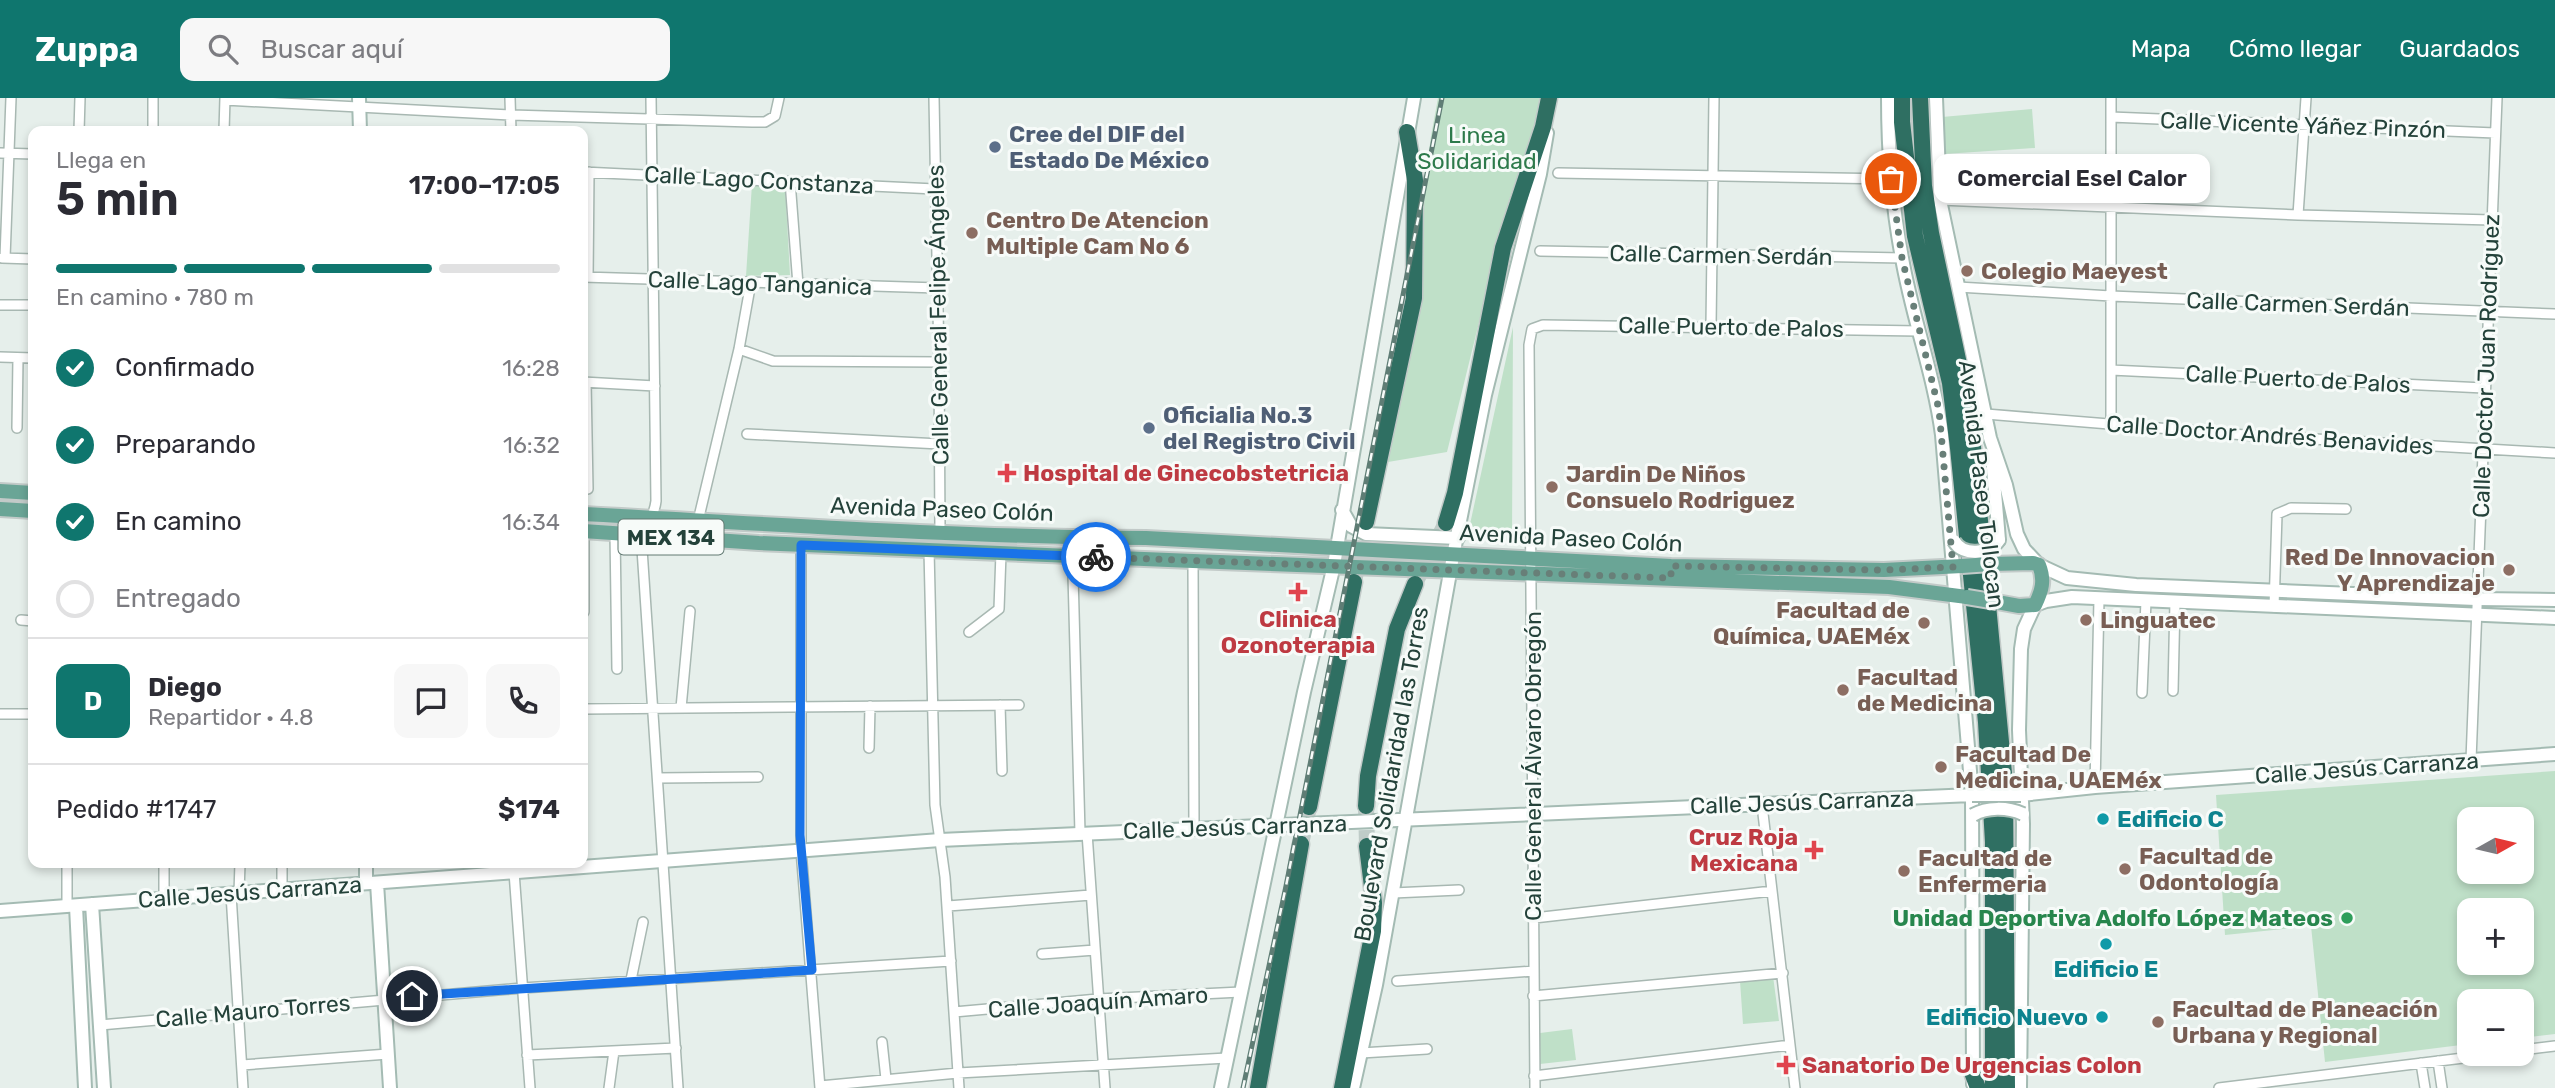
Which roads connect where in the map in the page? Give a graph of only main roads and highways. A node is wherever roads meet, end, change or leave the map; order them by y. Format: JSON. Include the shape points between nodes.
{"nodes":[{"id":1,"x":1414,"y":98,"type":"edge"},
{"id":2,"x":1550,"y":98,"type":"edge"},
{"id":3,"x":1888,"y":98,"type":"edge"},
{"id":4,"x":1902,"y":98,"type":"edge"},
{"id":5,"x":1920,"y":98,"type":"edge"},
{"id":6,"x":1936,"y":98,"type":"edge"},
{"id":7,"x":360,"y":103,"type":"edge"},
{"id":8,"x":360,"y":126,"type":"edge"},
{"id":9,"x":1407,"y":132,"type":"junction"},
{"id":10,"x":1942,"y":435,"type":"junction"},
{"id":11,"x":1990,"y":439,"type":"junction"},
{"id":12,"x":0,"y":491,"type":"edge"},
{"id":13,"x":28,"y":493,"type":"edge"},
{"id":14,"x":0,"y":509,"type":"edge"},
{"id":15,"x":1342,"y":510,"type":"junction"},
{"id":16,"x":28,"y":511,"type":"edge"},
{"id":17,"x":588,"y":513,"type":"edge"},
{"id":18,"x":1366,"y":522,"type":"tunnel mouth"},
{"id":19,"x":1446,"y":523,"type":"tunnel mouth"},
{"id":20,"x":759,"y":525,"type":"junction"},
{"id":21,"x":588,"y":531,"type":"edge"},
{"id":22,"x":1146,"y":538,"type":"junction"},
{"id":23,"x":1458,"y":538,"type":"junction"},
{"id":24,"x":758,"y":543,"type":"junction"},
{"id":25,"x":1337,"y":548,"type":"junction"},
{"id":26,"x":1146,"y":559,"type":"junction"},
{"id":27,"x":1452,"y":563,"type":"junction"},
{"id":28,"x":1334,"y":565,"type":"junction"},
{"id":29,"x":2039,"y":565,"type":"junction"},
{"id":30,"x":1957,"y":567,"type":"junction"},
{"id":31,"x":1671,"y":572,"type":"junction"},
{"id":32,"x":1354,"y":582,"type":"tunnel mouth"},
{"id":33,"x":1415,"y":584,"type":"tunnel mouth"},
{"id":34,"x":2343,"y":593,"type":"junction"},
{"id":35,"x":1961,"y":597,"type":"junction"},
{"id":36,"x":2555,"y":600,"type":"edge"},
{"id":37,"x":2035,"y":605,"type":"junction"},
{"id":38,"x":2342,"y":609,"type":"junction"},
{"id":39,"x":2555,"y":618,"type":"edge"},
{"id":40,"x":2555,"y":754,"type":"edge"},
{"id":41,"x":1972,"y":795,"type":"junction"},
{"id":42,"x":2021,"y":795,"type":"junction"},
{"id":43,"x":1366,"y":806,"type":"tunnel mouth"},
{"id":44,"x":1309,"y":807,"type":"tunnel mouth"},
{"id":45,"x":2023,"y":814,"type":"junction"},
{"id":46,"x":1973,"y":815,"type":"junction"},
{"id":47,"x":1405,"y":819,"type":"junction"},
{"id":48,"x":1276,"y":825,"type":"junction"},
{"id":49,"x":1301,"y":845,"type":"tunnel mouth"},
{"id":50,"x":1367,"y":846,"type":"tunnel mouth"},
{"id":51,"x":588,"y":864,"type":"edge"},
{"id":52,"x":368,"y":868,"type":"edge"},
{"id":53,"x":483,"y":868,"type":"edge"},
{"id":54,"x":537,"y":868,"type":"edge"},
{"id":55,"x":372,"y":883,"type":"junction"},
{"id":56,"x":92,"y":904,"type":"junction"},
{"id":57,"x":71,"y":906,"type":"junction"},
{"id":58,"x":0,"y":911,"type":"edge"},
{"id":59,"x":1974,"y":1084,"type":"edge"},
{"id":60,"x":85,"y":1088,"type":"edge"},
{"id":61,"x":104,"y":1088,"type":"edge"},
{"id":62,"x":390,"y":1088,"type":"edge"},
{"id":63,"x":1221,"y":1088,"type":"edge"},
{"id":64,"x":1258,"y":1088,"type":"edge"},
{"id":65,"x":1342,"y":1088,"type":"edge"},
{"id":66,"x":1353,"y":1088,"type":"edge"},
{"id":67,"x":1993,"y":1088,"type":"edge"},
{"id":68,"x":2007,"y":1088,"type":"edge"},
{"id":69,"x":2020,"y":1088,"type":"edge"}],
"edges":[{"from":1,"to":9,"type":"main road"},
{"from":2,"to":19,"type":"highway","name":"Boulevard Solidaridad las Torres","via":[[1503,248]]},
{"from":2,"to":23,"type":"main road","name":"Boulevard Solidaridad las Torres","via":[[1539,174],[1485,395]]},
{"from":3,"to":10,"type":"main road","name":"Avenida Paseo Tollocan","via":[[1891,179],[1902,258]]},
{"from":4,"to":67,"type":"highway","name":"Avenida Paseo Tollocan","via":[[1915,236],[1950,383],[1986,722],[1993,842]]},
{"from":5,"to":68,"type":"highway","name":"Avenida Paseo Tollocan","via":[[1931,233],[1973,447],[2003,760]]},
{"from":6,"to":11,"type":"main road","name":"Avenida Paseo Tollocan","via":[[1940,200]]},
{"from":7,"to":8,"type":"main road"},
{"from":9,"to":15,"type":"main road"},
{"from":9,"to":18,"type":"highway","via":[[1415,180],[1414,298]]},
{"from":10,"to":11,"type":"main road","bridge":true,"via":[[1950,458],[1954,541],[1962,550],[1973,551],[1989,549],[1999,540]]},
{"from":10,"to":30,"type":"main road","name":"Avenida Paseo Tollocan"},
{"from":11,"to":29,"type":"main road","name":"Avenida Paseo Tollocan","via":[[2017,534]]},
{"from":12,"to":13,"type":"main road"},
{"from":14,"to":16,"type":"main road"},
{"from":15,"to":23,"type":"main road","via":[[1351,526],[1366,534]]},
{"from":15,"to":25,"type":"main road"},
{"from":17,"to":20,"type":"main road","name":"Avenida Paseo Colón","number":"MEX 134"},
{"from":20,"to":22,"type":"main road","name":"Avenida Paseo Colón","number":"MEX 134"},
{"from":20,"to":24,"type":"main road"},
{"from":21,"to":24,"type":"main road","name":"Avenida Paseo Colón","number":"MEX 134"},
{"from":22,"to":25,"type":"main road","name":"Avenida Paseo Colón","number":"MEX 134"},
{"from":22,"to":26,"type":"main road"},
{"from":23,"to":27,"type":"main road","name":"Boulevard Solidaridad las Torres"},
{"from":24,"to":26,"type":"main road","name":"Avenida Paseo Colón","number":"MEX 134"},
{"from":25,"to":27,"type":"main road","name":"Avenida Paseo Colón","number":"MEX 134"},
{"from":25,"to":28,"type":"main road"},
{"from":26,"to":28,"type":"main road","name":"Avenida Paseo Colón","number":"MEX 134"},
{"from":27,"to":28,"type":"main road","name":"Avenida Paseo Colón","number":"MEX 134"},
{"from":27,"to":31,"type":"main road","name":"Avenida Paseo Colón","number":"MEX 134"},
{"from":27,"to":47,"type":"main road","name":"Boulevard Solidaridad las Torres"},
{"from":28,"to":48,"type":"main road"},
{"from":29,"to":30,"type":"main road","name":"Avenida Paseo Colón","bridge":true},
{"from":29,"to":34,"type":"main road","name":"Avenida Paseo Colón","via":[[2059,576],[2136,585]]},
{"from":29,"to":37,"type":"main road","name":"Avenida Paseo Tollocan","via":[[2043,584]]},
{"from":30,"to":31,"type":"main road","name":"Avenida Paseo Colón","number":"MEX 134"},
{"from":30,"to":35,"type":"main road","name":"Avenida Paseo Tollocan"},
{"from":31,"to":35,"type":"main road","name":"Avenida Paseo Colón","number":"MEX 134","via":[[1889,587]]},
{"from":32,"to":44,"type":"highway"},
{"from":33,"to":43,"type":"highway","via":[[1397,629]]},
{"from":34,"to":36,"type":"main road","name":"Avenida Paseo Colón"},
{"from":34,"to":38,"type":"main road"},
{"from":35,"to":37,"type":"main road","name":"Avenida Paseo Colón","bridge":true},
{"from":35,"to":41,"type":"main road","name":"Avenida Paseo Tollocan"},
{"from":37,"to":38,"type":"main road","name":"Avenida Paseo Colón","via":[[2055,599],[2099,599]]},
{"from":37,"to":42,"type":"main road","name":"Avenida Paseo Tollocan","via":[[2021,649]]},
{"from":38,"to":39,"type":"main road","name":"Avenida Paseo Colón"},
{"from":40,"to":42,"type":"main road","name":"Calle Jesús Carranza"},
{"from":41,"to":42,"type":"main road","name":"Calle Jesús Carranza","bridge":true},
{"from":41,"to":46,"type":"main road","name":"Avenida Paseo Tollocan"},
{"from":41,"to":47,"type":"main road","name":"Calle Jesús Carranza"},
{"from":42,"to":45,"type":"main road","name":"Avenida Paseo Tollocan"},
{"from":45,"to":46,"type":"main road","bridge":true,"via":[[2006,808]]},
{"from":45,"to":69,"type":"main road","name":"Avenida Paseo Tollocan"},
{"from":46,"to":59,"type":"main road","name":"Avenida Paseo Tollocan"},
{"from":47,"to":48,"type":"main road","name":"Calle Jesús Carranza"},
{"from":47,"to":66,"type":"main road","name":"Boulevard Solidaridad las Torres"},
{"from":48,"to":51,"type":"main road","name":"Calle Jesús Carranza","via":[[940,840]]},
{"from":48,"to":63,"type":"main road"},
{"from":49,"to":64,"type":"highway"},
{"from":50,"to":65,"type":"highway","name":"Boulevard Solidaridad las Torres","via":[[1373,931]]},
{"from":52,"to":55,"type":"main road"},
{"from":53,"to":54,"type":"main road","name":"Calle Jesús Carranza","via":[[514,872]]},
{"from":53,"to":55,"type":"main road","name":"Calle Jesús Carranza"},
{"from":55,"to":56,"type":"main road","name":"Calle Jesús Carranza"},
{"from":55,"to":62,"type":"main road"},
{"from":56,"to":57,"type":"main road","name":"Calle Jesús Carranza"},
{"from":56,"to":61,"type":"main road"},
{"from":57,"to":58,"type":"main road","name":"Calle Jesús Carranza"},
{"from":57,"to":60,"type":"main road"}]}
